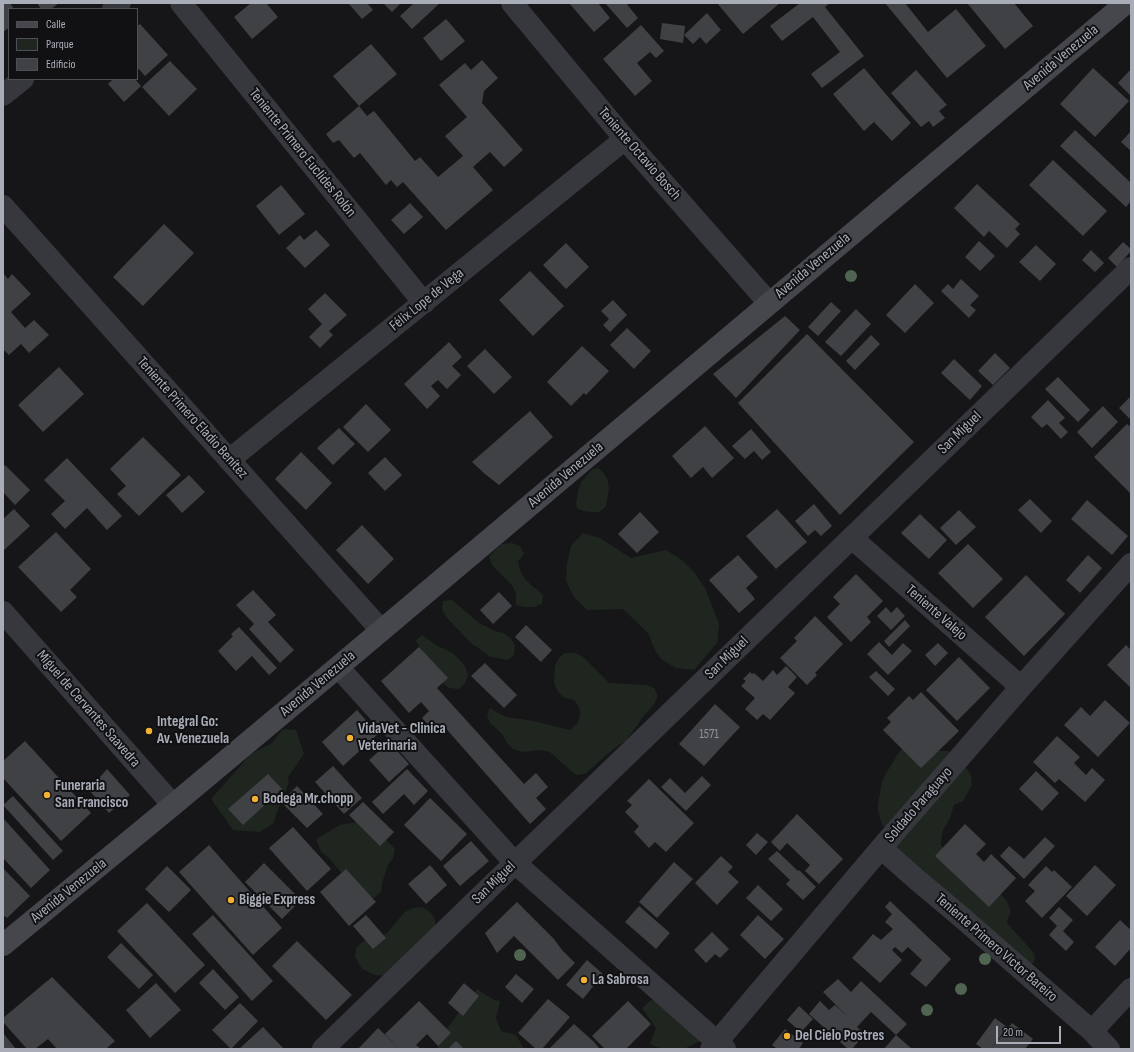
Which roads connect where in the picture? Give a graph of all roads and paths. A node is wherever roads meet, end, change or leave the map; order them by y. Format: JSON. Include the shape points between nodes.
{"nodes":[{"id":1,"x":181,"y":3,"type":"edge"},
{"id":2,"x":512,"y":3,"type":"edge"},
{"id":3,"x":1126,"y":3,"type":"edge"},
{"id":4,"x":22,"y":80,"type":"edge"},
{"id":5,"x":3,"y":95,"type":"edge"},
{"id":6,"x":625,"y":139,"type":"junction"},
{"id":7,"x":3,"y":206,"type":"edge"},
{"id":8,"x":1131,"y":268,"type":"edge"},
{"id":9,"x":424,"y":303,"type":"junction"},
{"id":10,"x":769,"y":303,"type":"junction"},
{"id":11,"x":229,"y":460,"type":"junction"},
{"id":12,"x":852,"y":538,"type":"junction"},
{"id":13,"x":1131,"y":564,"type":"edge"},
{"id":14,"x":3,"y":612,"type":"edge"},
{"id":15,"x":381,"y":630,"type":"junction"},
{"id":16,"x":338,"y":667,"type":"junction"},
{"id":17,"x":1021,"y":687,"type":"junction"},
{"id":18,"x":173,"y":805,"type":"junction"},
{"id":19,"x":881,"y":848,"type":"junction"},
{"id":20,"x":515,"y":863,"type":"junction"},
{"id":21,"x":3,"y":945,"type":"edge"},
{"id":22,"x":1131,"y":989,"type":"edge"},
{"id":23,"x":1092,"y":1031,"type":"junction"},
{"id":24,"x":718,"y":1047,"type":"edge"},
{"id":25,"x":323,"y":1049,"type":"edge"},
{"id":26,"x":1109,"y":1049,"type":"edge"}],
"edges":[{"from":1,"to":9,"type":"street","name":"Teniente Primero Euclides Rolón"},
{"from":2,"to":6,"type":"street","name":"Teniente Octavio Bosch"},
{"from":3,"to":10,"type":"main road","name":"Avenida Venezuela"},
{"from":4,"to":5,"type":"street"},
{"from":6,"to":9,"type":"street","name":"Félix Lope de Vega"},
{"from":6,"to":10,"type":"street","name":"Teniente Octavio Bosch"},
{"from":7,"to":11,"type":"street","name":"Teniente Primero Eladio Benítez"},
{"from":8,"to":12,"type":"street","name":"San Miguel"},
{"from":9,"to":11,"type":"street","name":"Félix Lope de Vega"},
{"from":10,"to":15,"type":"main road","name":"Avenida Venezuela"},
{"from":11,"to":15,"type":"street","name":"Teniente Primero Eladio Benítez"},
{"from":12,"to":17,"type":"street","name":"Teniente Valejo"},
{"from":12,"to":20,"type":"street","name":"San Miguel"},
{"from":13,"to":17,"type":"street","name":"Soldado Paraguayo"},
{"from":14,"to":18,"type":"street","name":"Miguel de Cervantes Saavedra"},
{"from":15,"to":16,"type":"main road","name":"Avenida Venezuela"},
{"from":16,"to":18,"type":"main road","name":"Avenida Venezuela"},
{"from":16,"to":20,"type":"street"},
{"from":17,"to":19,"type":"street","name":"Soldado Paraguayo"},
{"from":18,"to":21,"type":"main road","name":"Avenida Venezuela"},
{"from":19,"to":23,"type":"street","name":"Teniente Primero Victor Bareiro"},
{"from":19,"to":24,"type":"street","name":"Soldado Paraguayo"},
{"from":20,"to":24,"type":"street"},
{"from":20,"to":25,"type":"street","name":"San Miguel"},
{"from":22,"to":23,"type":"street"},
{"from":23,"to":26,"type":"street","name":"Teniente Primero Victor Bareiro"}]}
